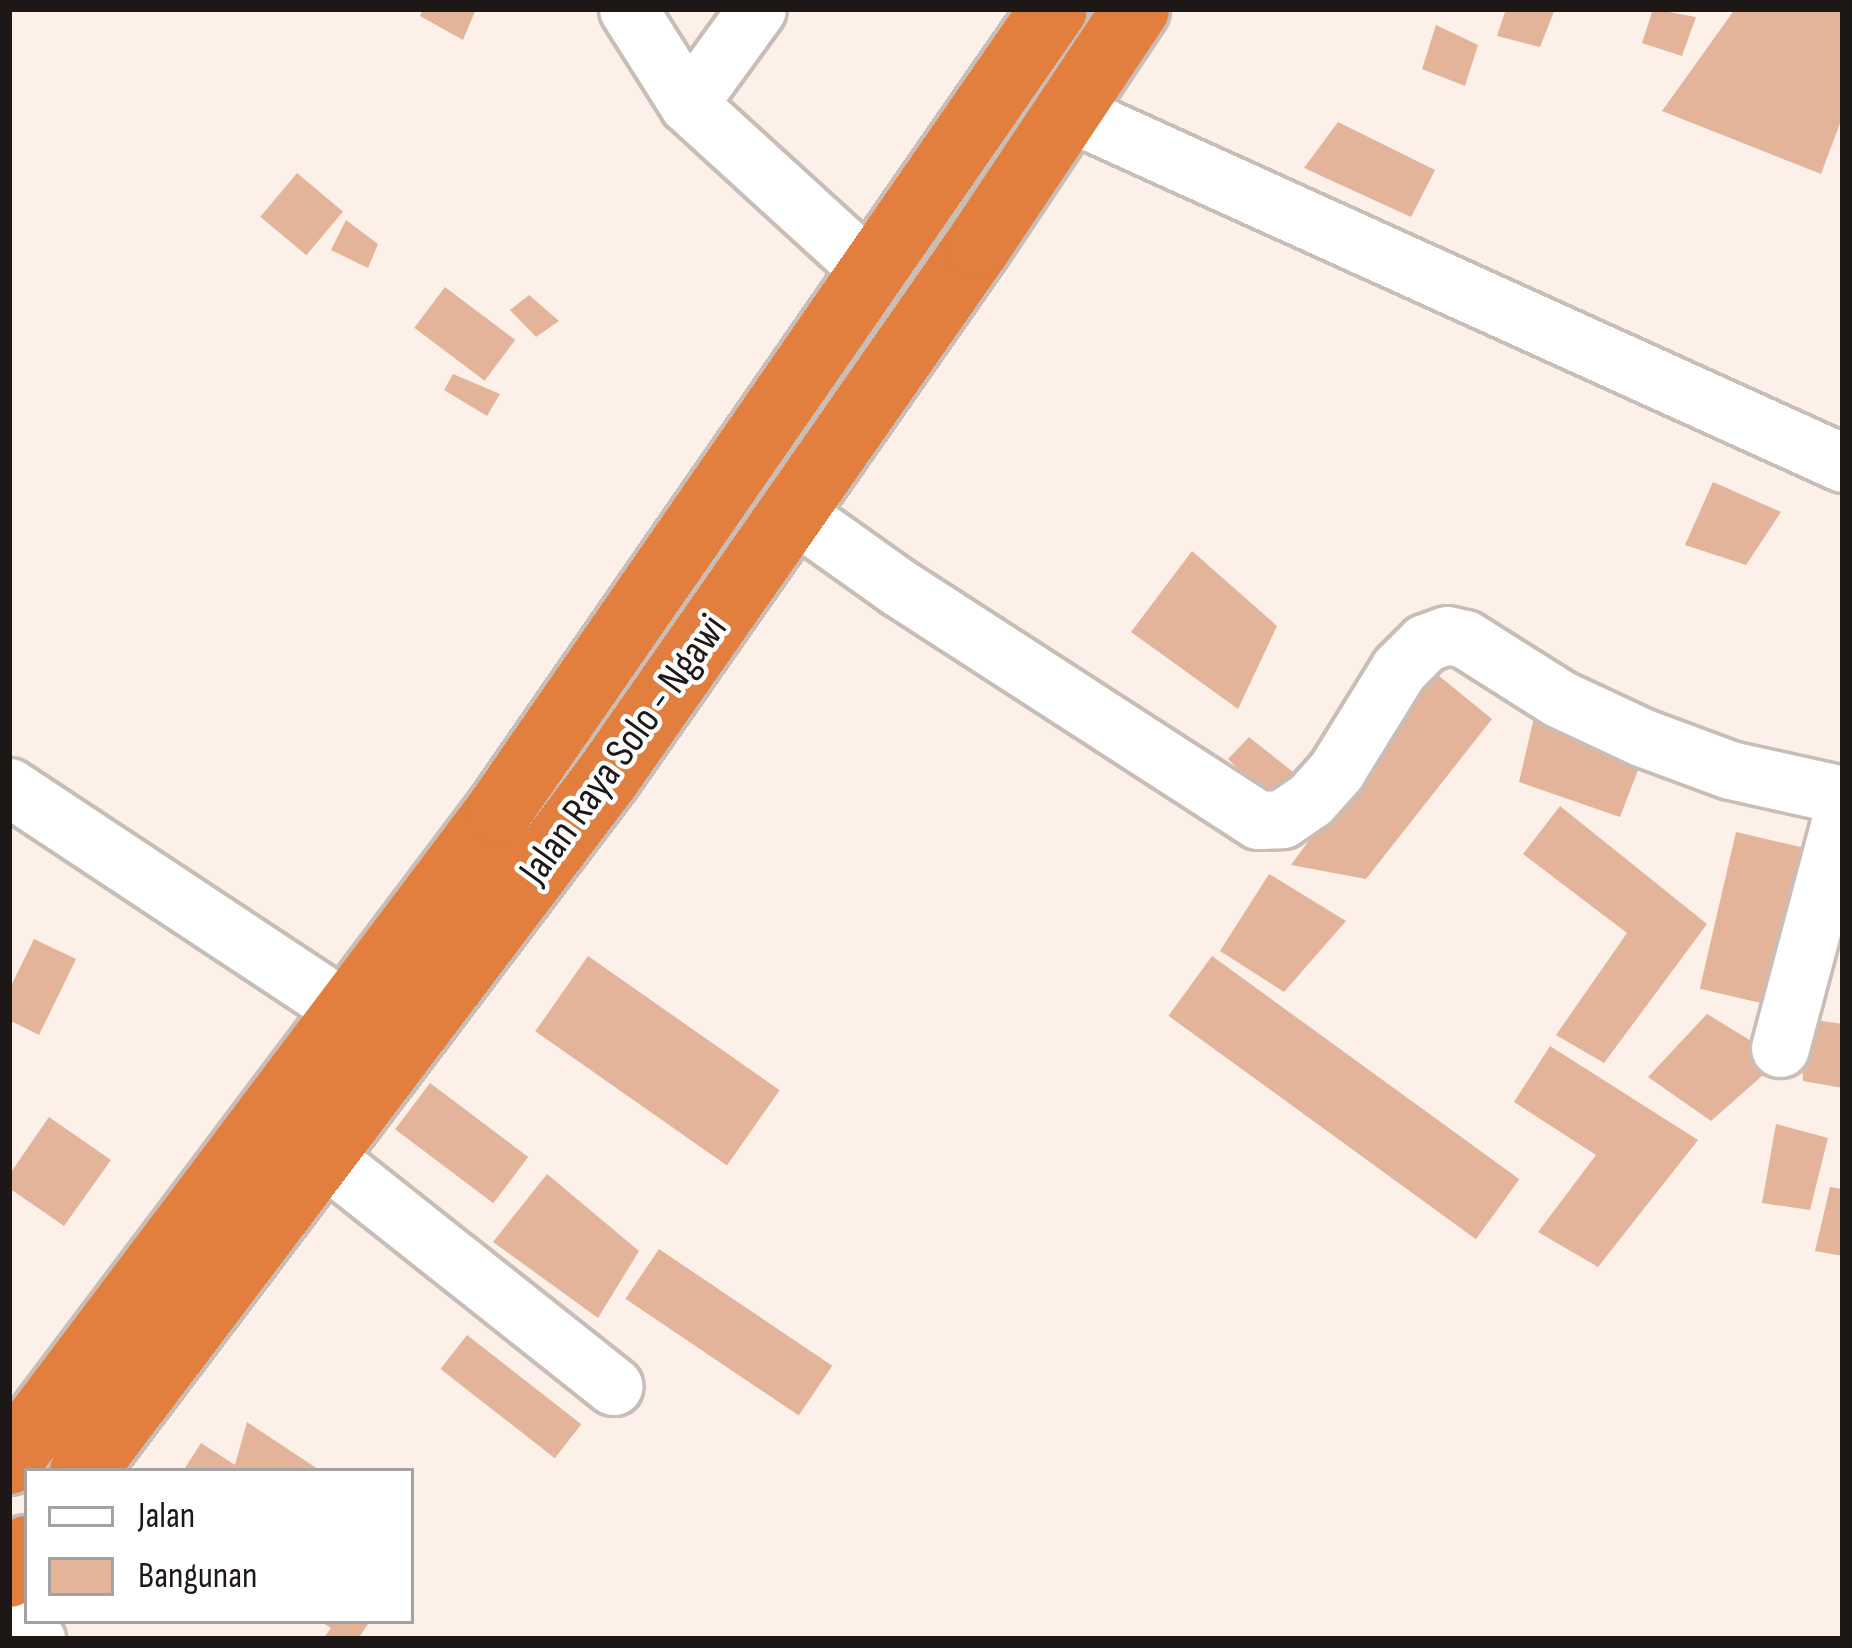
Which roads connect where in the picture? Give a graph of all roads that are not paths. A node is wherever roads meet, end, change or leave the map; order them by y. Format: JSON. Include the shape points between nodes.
{"nodes":[{"id":1,"x":628,"y":9,"type":"edge"},
{"id":2,"x":757,"y":9,"type":"edge"},
{"id":3,"x":1054,"y":9,"type":"edge"},
{"id":4,"x":1136,"y":9,"type":"edge"},
{"id":5,"x":688,"y":104,"type":"junction"},
{"id":6,"x":1067,"y":111,"type":"junction"},
{"id":7,"x":875,"y":275,"type":"junction"},
{"id":8,"x":1843,"y":463,"type":"edge"},
{"id":9,"x":794,"y":513,"type":"junction"},
{"id":10,"x":9,"y":787,"type":"edge"},
{"id":11,"x":1843,"y":795,"type":"edge"},
{"id":12,"x":1843,"y":812,"type":"edge"},
{"id":13,"x":346,"y":1010,"type":"junction"},
{"id":14,"x":1780,"y":1048,"type":"dead end"},
{"id":15,"x":322,"y":1155,"type":"junction"},
{"id":16,"x":613,"y":1386,"type":"dead end"},
{"id":17,"x":9,"y":1461,"type":"edge"},
{"id":18,"x":85,"y":1468,"type":"edge"},
{"id":19,"x":9,"y":1624,"type":"edge"},
{"id":20,"x":36,"y":1639,"type":"edge"}],
"edges":[{"from":1,"to":5,"type":"street"},
{"from":2,"to":5,"type":"street"},
{"from":3,"to":7,"type":"highway","name":"Jalan Raya Solo - Ngawi"},
{"from":4,"to":6,"type":"highway","name":"Jalan Raya Solo - Ngawi"},
{"from":5,"to":7,"type":"street"},
{"from":6,"to":8,"type":"street"},
{"from":6,"to":9,"type":"highway","name":"Jalan Raya Solo - Ngawi"},
{"from":7,"to":13,"type":"highway","name":"Jalan Raya Solo - Ngawi","via":[[500,811]]},
{"from":9,"to":11,"type":"street","via":[[1258,820],[1282,819],[1310,800],[1400,669],[1425,643],[1447,635],[1641,737],[1730,770]]},
{"from":9,"to":15,"type":"highway","name":"Jalan Raya Solo - Ngawi"},
{"from":10,"to":13,"type":"street"},
{"from":12,"to":14,"type":"street"},
{"from":13,"to":17,"type":"highway","name":"Jalan Raya Solo - Ngawi"},
{"from":15,"to":16,"type":"street"},
{"from":15,"to":18,"type":"highway","name":"Jalan Raya Solo - Ngawi"},
{"from":19,"to":20,"type":"street"}]}
